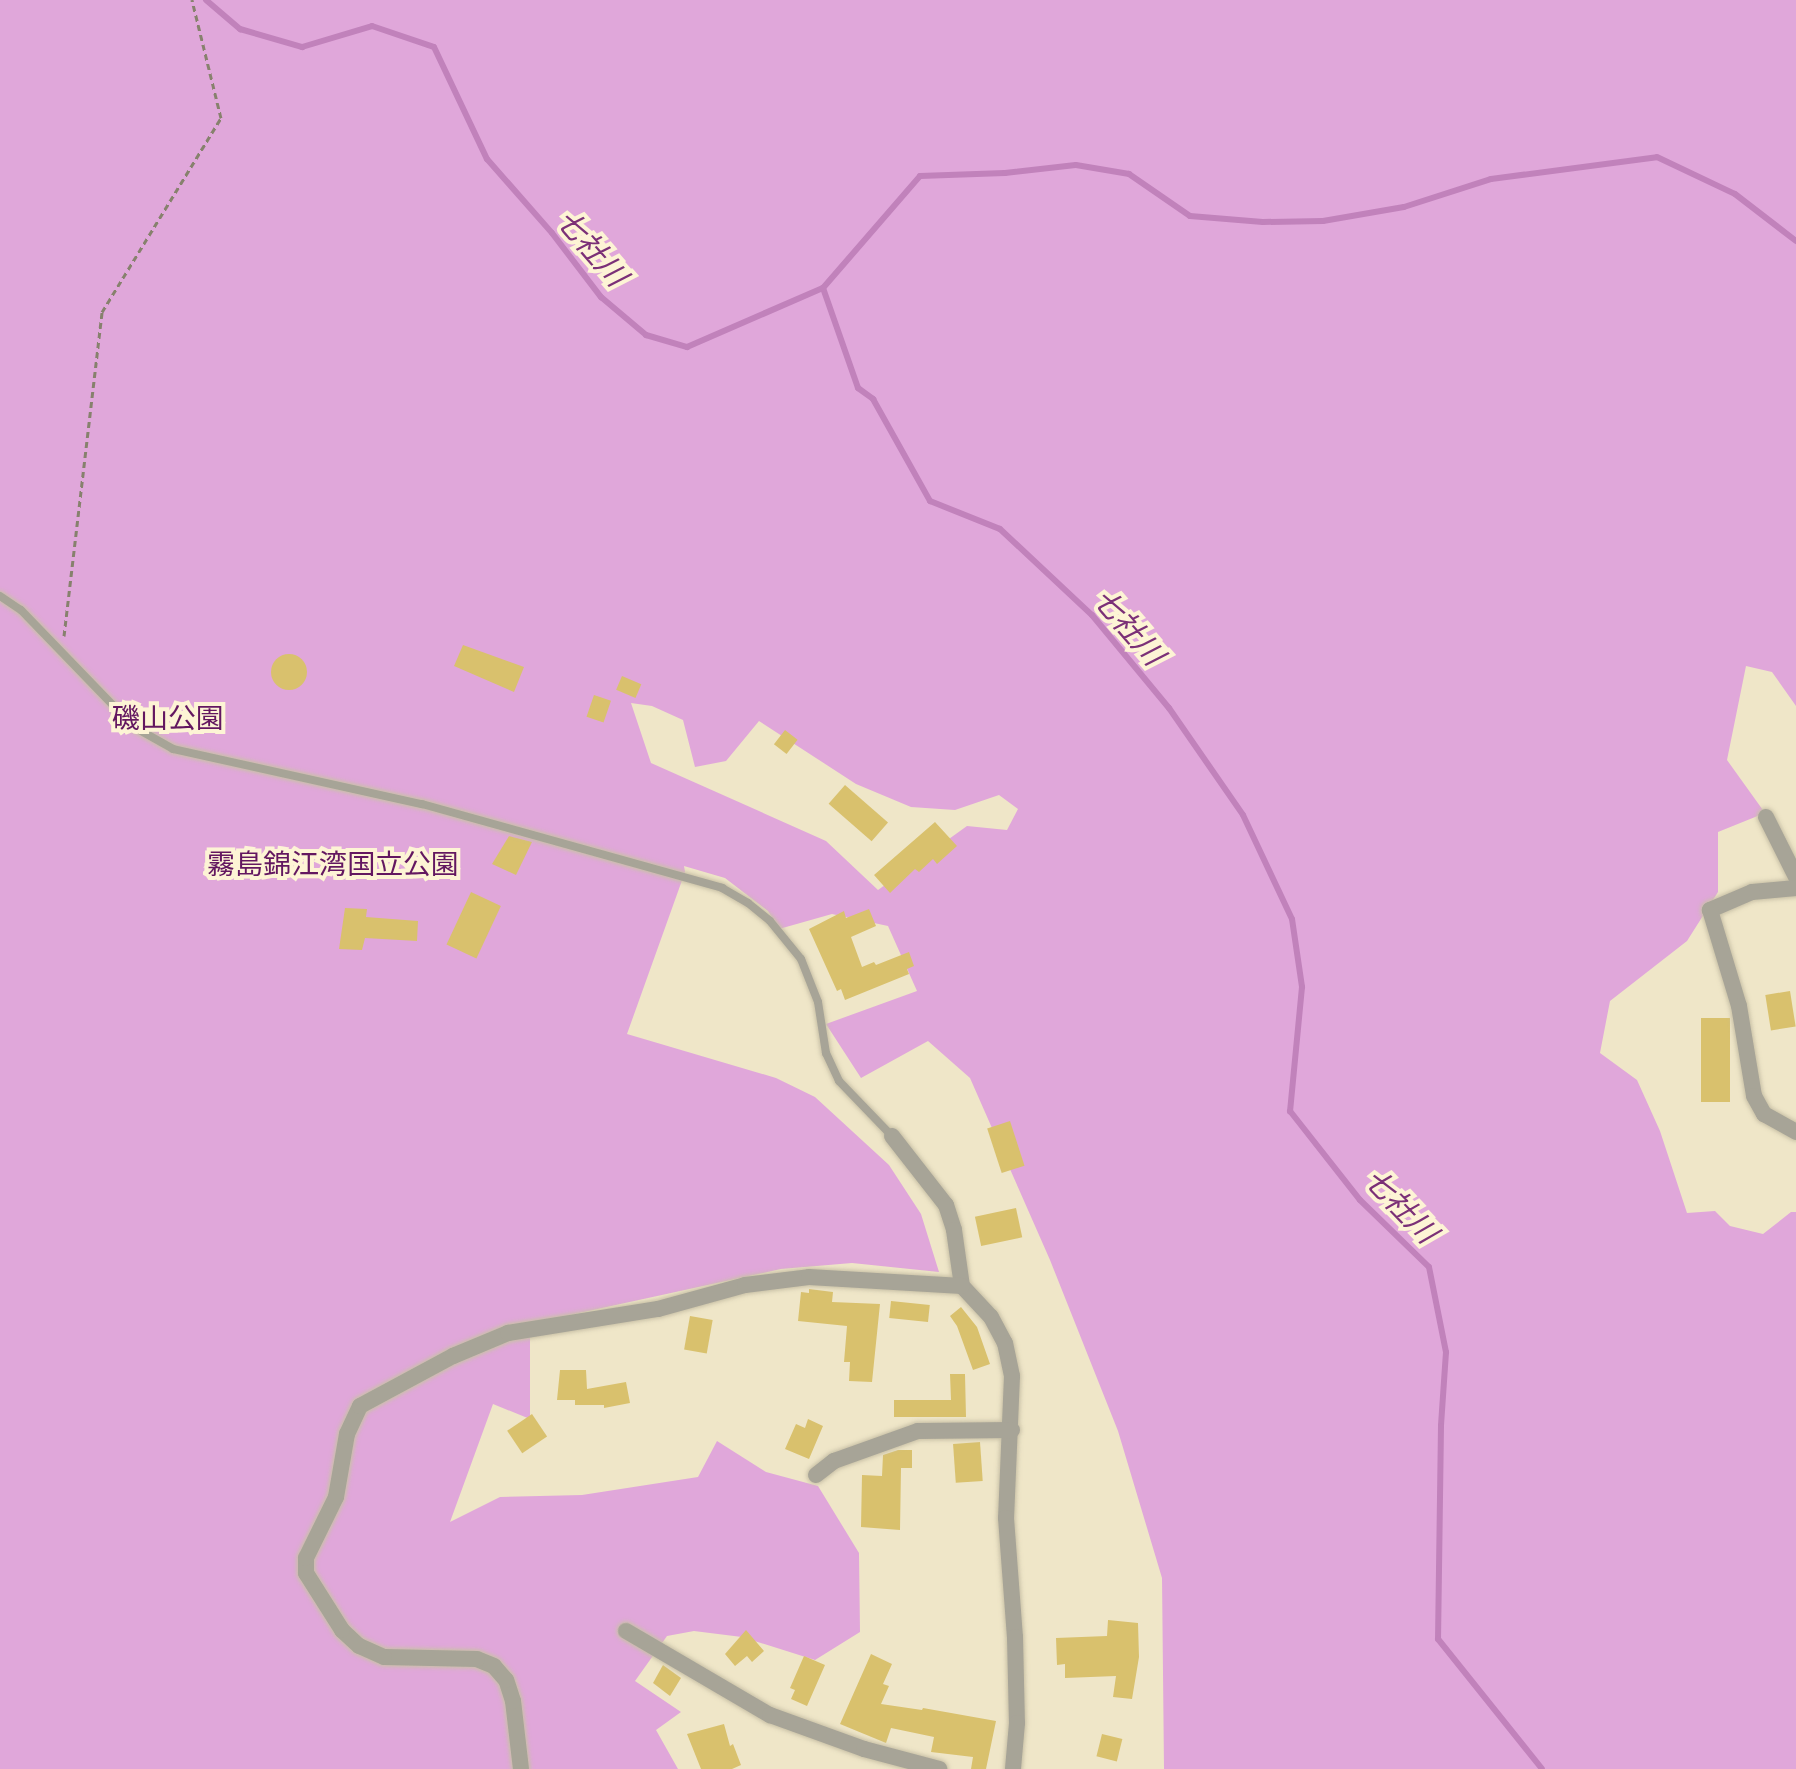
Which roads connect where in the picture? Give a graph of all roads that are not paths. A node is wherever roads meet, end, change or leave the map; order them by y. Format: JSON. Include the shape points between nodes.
{"nodes":[{"id":1,"x":0,"y":596,"type":"edge"},
{"id":2,"x":1766,"y":817,"type":"dead end"},
{"id":3,"x":1796,"y":877,"type":"edge"},
{"id":4,"x":1796,"y":888,"type":"edge"},
{"id":5,"x":1796,"y":1132,"type":"edge"},
{"id":6,"x":892,"y":1136,"type":"joint"},
{"id":7,"x":962,"y":1286,"type":"junction"},
{"id":8,"x":1012,"y":1430,"type":"junction"},
{"id":9,"x":816,"y":1475,"type":"dead end"},
{"id":10,"x":626,"y":1631,"type":"dead end"},
{"id":11,"x":521,"y":1769,"type":"edge"},
{"id":12,"x":939,"y":1769,"type":"edge"},
{"id":13,"x":1013,"y":1769,"type":"edge"}],
"edges":[{"from":1,"to":6,"type":"lane","via":[[21,610],[134,727],[173,749],[422,804],[722,888],[748,903],[801,959],[818,1002],[826,1053],[839,1081]]},
{"from":2,"to":3,"type":"street"},
{"from":4,"to":5,"type":"street","via":[[1752,892],[1710,910],[1739,1006],[1754,1096],[1764,1114]]},
{"from":6,"to":7,"type":"street","via":[[946,1205]]},
{"from":7,"to":8,"type":"street","via":[[991,1317],[1005,1343],[1012,1376]]},
{"from":7,"to":11,"type":"street","via":[[809,1277],[745,1285],[658,1309],[508,1333],[360,1406],[347,1434],[336,1497],[306,1558],[306,1573],[342,1630],[359,1646],[384,1657],[477,1659],[494,1666],[513,1701]]},
{"from":8,"to":9,"type":"street","via":[[918,1431],[834,1461]]},
{"from":8,"to":13,"type":"street","via":[[1006,1532],[1015,1637]]},
{"from":10,"to":12,"type":"street","via":[[770,1715]]}]}
